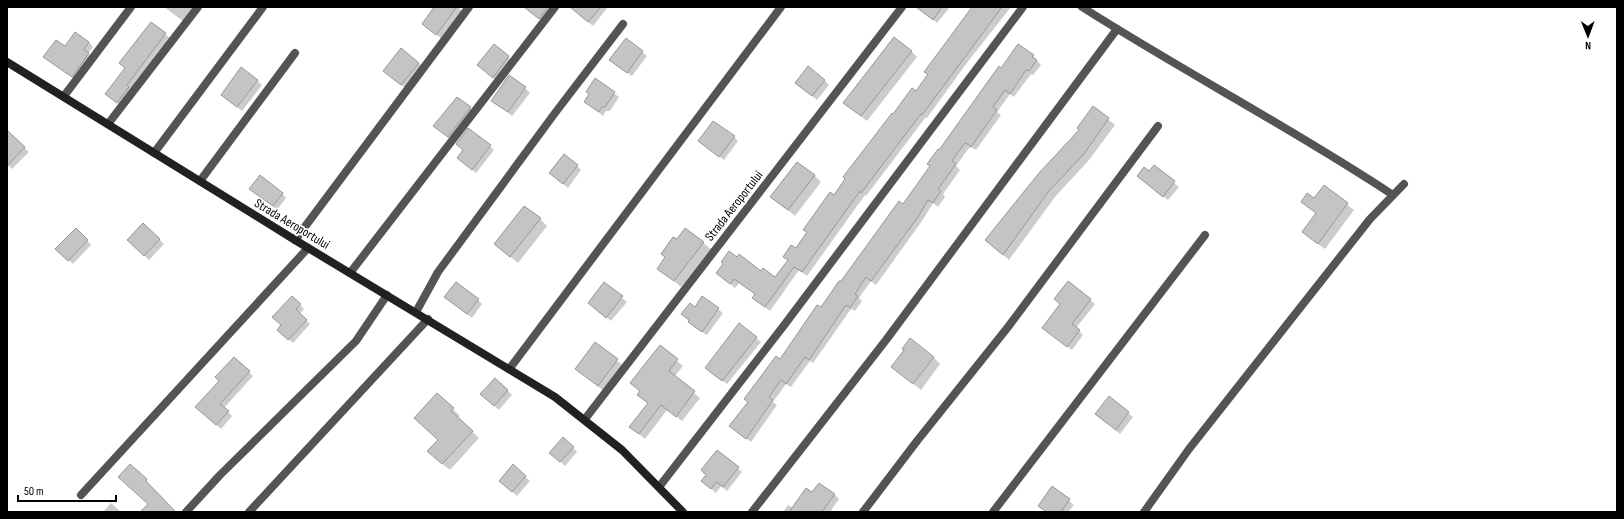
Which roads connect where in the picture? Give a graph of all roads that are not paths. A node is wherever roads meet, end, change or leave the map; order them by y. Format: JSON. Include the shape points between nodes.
{"nodes":[{"id":1,"x":131,"y":7,"type":"edge"},
{"id":2,"x":198,"y":7,"type":"edge"},
{"id":3,"x":263,"y":7,"type":"edge"},
{"id":4,"x":469,"y":7,"type":"edge"},
{"id":5,"x":555,"y":7,"type":"edge"},
{"id":6,"x":781,"y":7,"type":"edge"},
{"id":7,"x":902,"y":7,"type":"edge"},
{"id":8,"x":1023,"y":7,"type":"edge"},
{"id":9,"x":1082,"y":7,"type":"edge"},
{"id":10,"x":623,"y":24,"type":"dead end"},
{"id":11,"x":1117,"y":29,"type":"junction"},
{"id":12,"x":295,"y":53,"type":"dead end"},
{"id":13,"x":7,"y":62,"type":"edge"},
{"id":14,"x":64,"y":96,"type":"junction"},
{"id":15,"x":108,"y":124,"type":"junction"},
{"id":16,"x":1158,"y":126,"type":"dead end"},
{"id":17,"x":154,"y":153,"type":"junction"},
{"id":18,"x":200,"y":181,"type":"junction"},
{"id":19,"x":1404,"y":184,"type":"dead end"},
{"id":20,"x":1393,"y":195,"type":"junction"},
{"id":21,"x":1205,"y":235,"type":"dead end"},
{"id":22,"x":295,"y":240,"type":"junction"},
{"id":23,"x":308,"y":248,"type":"junction"},
{"id":24,"x":350,"y":273,"type":"junction"},
{"id":25,"x":387,"y":295,"type":"junction"},
{"id":26,"x":416,"y":312,"type":"junction"},
{"id":27,"x":428,"y":319,"type":"junction"},
{"id":28,"x":510,"y":368,"type":"junction"},
{"id":29,"x":585,"y":419,"type":"junction"},
{"id":30,"x":659,"y":487,"type":"junction"},
{"id":31,"x":81,"y":495,"type":"dead end"},
{"id":32,"x":186,"y":512,"type":"edge"},
{"id":33,"x":249,"y":512,"type":"edge"},
{"id":34,"x":683,"y":512,"type":"edge"},
{"id":35,"x":752,"y":512,"type":"edge"},
{"id":36,"x":863,"y":512,"type":"edge"},
{"id":37,"x":993,"y":512,"type":"edge"},
{"id":38,"x":1144,"y":512,"type":"edge"}],
"edges":[{"from":1,"to":14,"type":"street"},
{"from":2,"to":15,"type":"street"},
{"from":3,"to":17,"type":"street"},
{"from":4,"to":22,"type":"street"},
{"from":5,"to":24,"type":"street"},
{"from":6,"to":28,"type":"street"},
{"from":7,"to":29,"type":"street","name":"Strada Aeroportului"},
{"from":8,"to":30,"type":"street"},
{"from":9,"to":11,"type":"street"},
{"from":10,"to":26,"type":"street","via":[[438,272]]},
{"from":11,"to":20,"type":"street"},
{"from":11,"to":35,"type":"street","via":[[886,340]]},
{"from":12,"to":18,"type":"street"},
{"from":13,"to":14,"type":"street","name":"Strada Aeroportului"},
{"from":14,"to":15,"type":"street","name":"Strada Aeroportului"},
{"from":15,"to":17,"type":"street","name":"Strada Aeroportului"},
{"from":16,"to":36,"type":"street","via":[[1008,328],[917,440]]},
{"from":17,"to":18,"type":"street","name":"Strada Aeroportului"},
{"from":18,"to":22,"type":"street","name":"Strada Aeroportului"},
{"from":19,"to":20,"type":"street"},
{"from":20,"to":38,"type":"street","via":[[1370,219],[1189,449]]},
{"from":21,"to":37,"type":"street"},
{"from":22,"to":23,"type":"street","name":"Strada Aeroportului"},
{"from":23,"to":24,"type":"street","name":"Strada Aeroportului"},
{"from":23,"to":31,"type":"street"},
{"from":24,"to":25,"type":"street","name":"Strada Aeroportului"},
{"from":25,"to":26,"type":"street","name":"Strada Aeroportului"},
{"from":25,"to":32,"type":"street","via":[[356,341]]},
{"from":26,"to":27,"type":"street","name":"Strada Aeroportului"},
{"from":27,"to":28,"type":"street","name":"Strada Aeroportului"},
{"from":27,"to":33,"type":"street"},
{"from":28,"to":29,"type":"street","name":"Strada Aeroportului"},
{"from":29,"to":30,"type":"street","name":"Strada Aeroportului","via":[[622,450]]},
{"from":30,"to":34,"type":"street","name":"Strada Aeroportului"}]}
